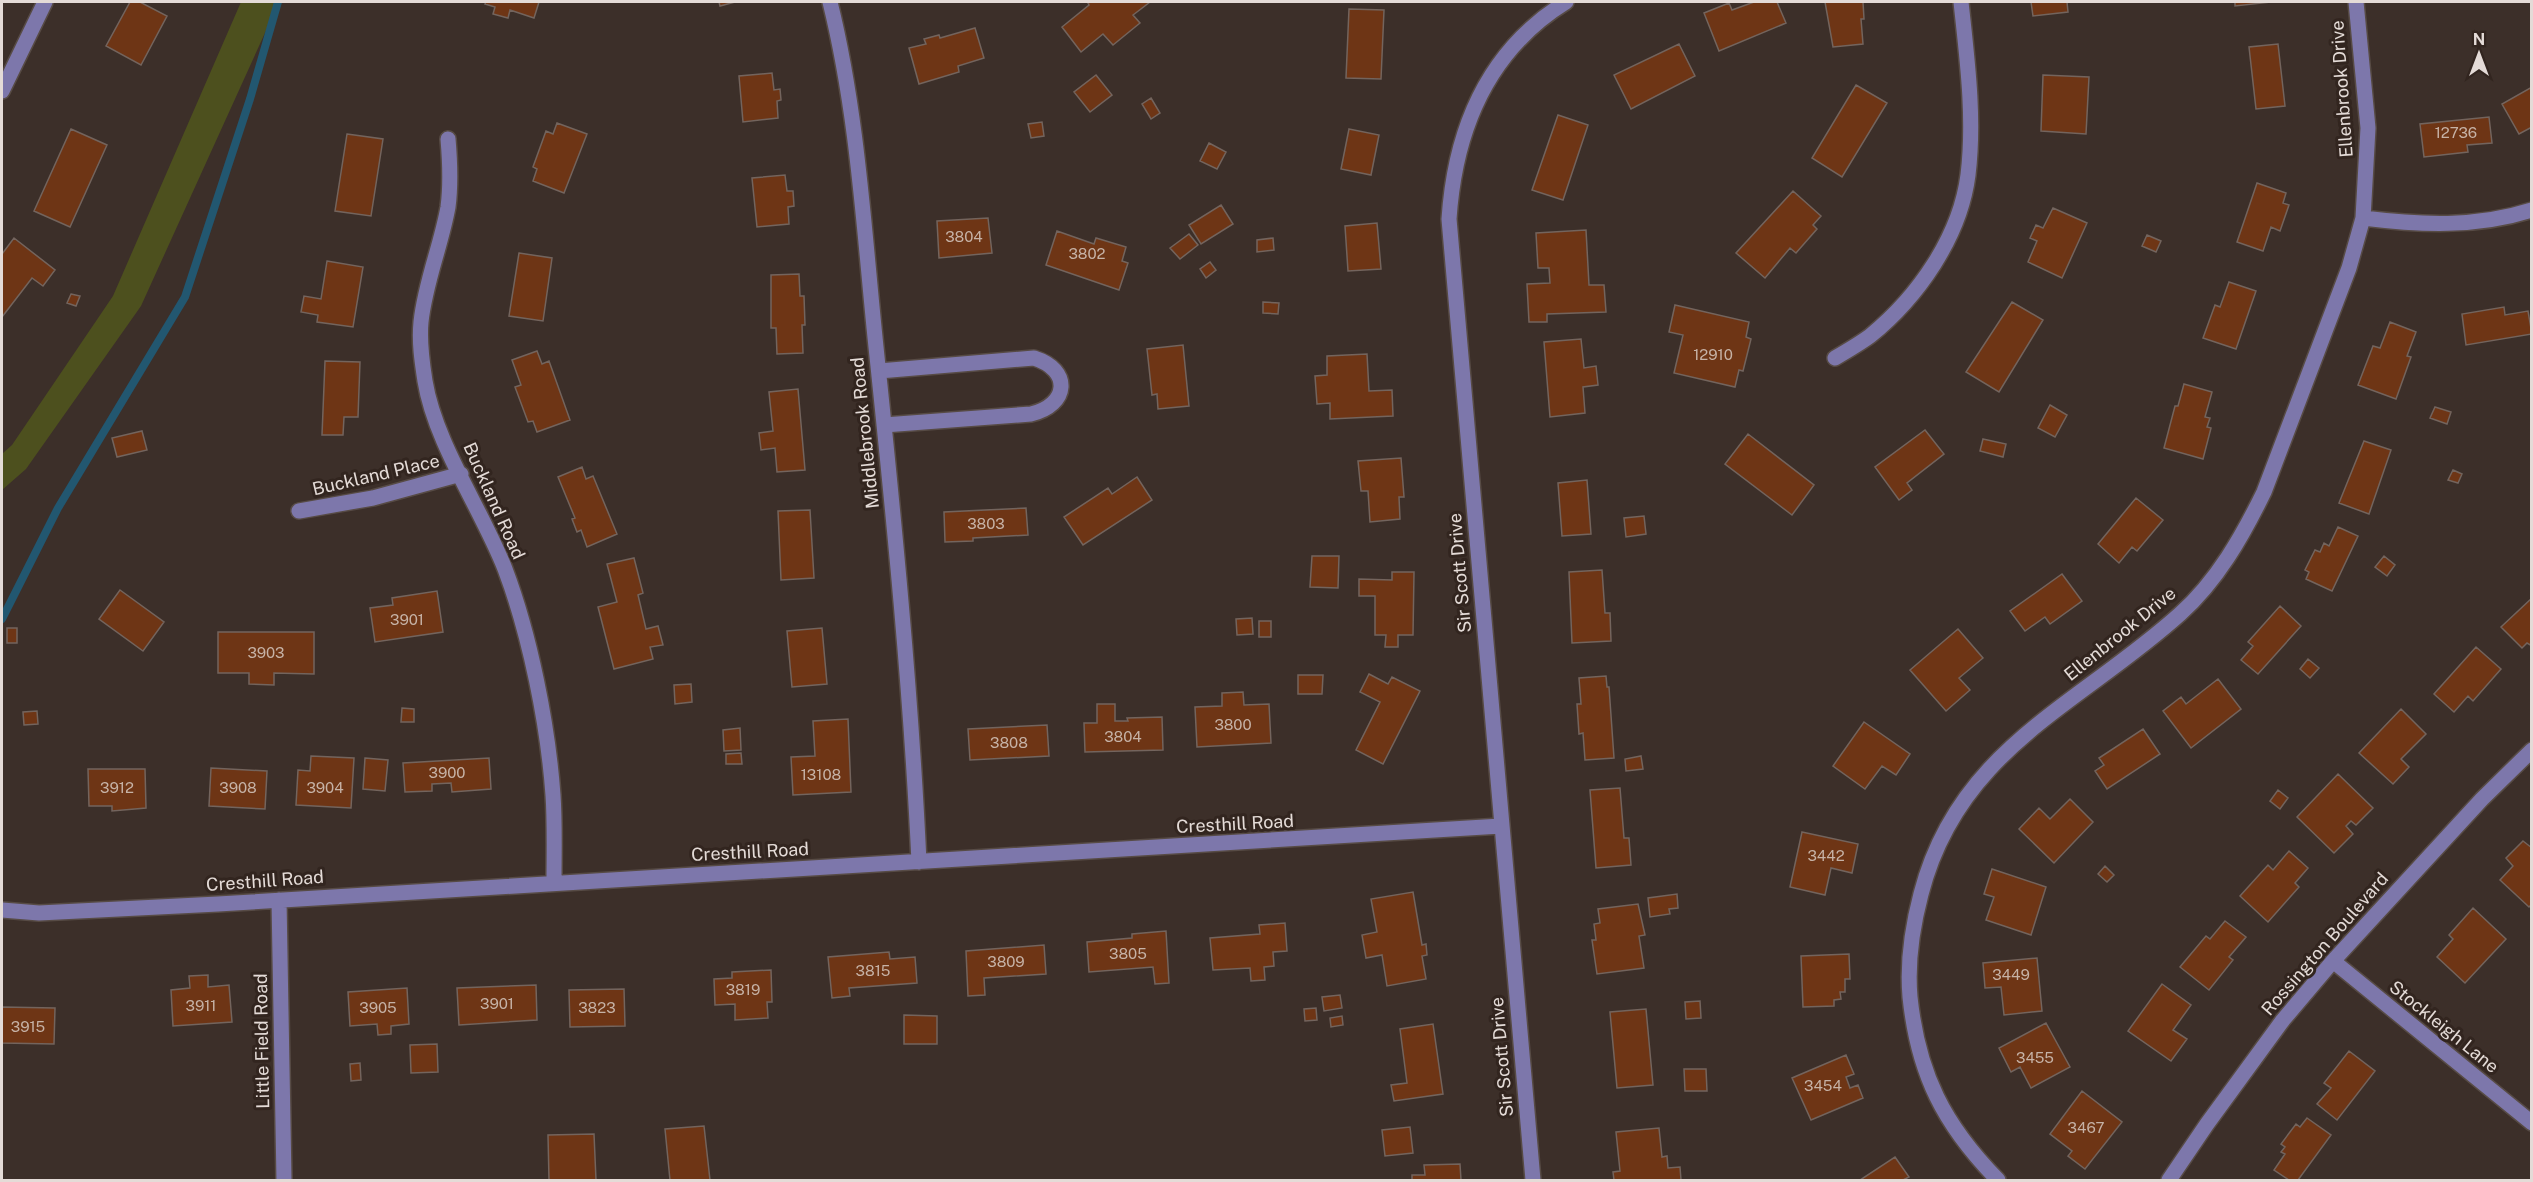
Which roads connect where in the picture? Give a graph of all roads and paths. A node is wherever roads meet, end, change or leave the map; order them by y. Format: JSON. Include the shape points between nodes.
{"nodes":[{"id":1,"x":45,"y":2,"type":"edge"},
{"id":2,"x":830,"y":2,"type":"edge"},
{"id":3,"x":1961,"y":2,"type":"edge"},
{"id":4,"x":2356,"y":2,"type":"edge"},
{"id":5,"x":1557,"y":4,"type":"edge"},
{"id":6,"x":2,"y":91,"type":"edge"},
{"id":7,"x":448,"y":139,"type":"dead end"},
{"id":8,"x":2532,"y":210,"type":"edge"},
{"id":9,"x":2363,"y":218,"type":"junction"},
{"id":10,"x":1835,"y":358,"type":"dead end"},
{"id":11,"x":879,"y":371,"type":"junction"},
{"id":12,"x":884,"y":425,"type":"junction"},
{"id":13,"x":461,"y":474,"type":"junction"},
{"id":14,"x":299,"y":511,"type":"dead end"},
{"id":15,"x":2532,"y":750,"type":"edge"},
{"id":16,"x":1501,"y":826,"type":"junction"},
{"id":17,"x":919,"y":862,"type":"junction"},
{"id":18,"x":554,"y":882,"type":"junction"},
{"id":19,"x":279,"y":900,"type":"junction"},
{"id":20,"x":2,"y":910,"type":"edge"},
{"id":21,"x":2333,"y":961,"type":"junction"},
{"id":22,"x":2532,"y":1123,"type":"edge"},
{"id":23,"x":284,"y":1180,"type":"edge"},
{"id":24,"x":1533,"y":1180,"type":"edge"},
{"id":25,"x":1998,"y":1180,"type":"edge"},
{"id":26,"x":2169,"y":1180,"type":"edge"}],
"edges":[{"from":1,"to":6,"type":"street"},
{"from":2,"to":11,"type":"street","name":"Middlebrook Road","via":[[852,110]]},
{"from":3,"to":10,"type":"street","via":[[1970,110],[1968,175],[1961,208],[1930,268],[1899,308],[1869,336]]},
{"from":4,"to":9,"type":"street","name":"Ellenbrook Drive","via":[[2368,128]]},
{"from":5,"to":16,"type":"street","name":"Sir Scott Drive","via":[[1500,61],[1481,93],[1461,142],[1452,180],[1449,219]]},
{"from":7,"to":13,"type":"street","name":"Buckland Road","via":[[448,207],[421,322],[421,345],[436,421]]},
{"from":8,"to":9,"type":"street","via":[[2464,224],[2414,225]]},
{"from":9,"to":25,"type":"street","name":"Ellenbrook Drive","via":[[2349,268],[2264,492],[2225,563],[2181,614],[2020,738],[1980,777],[1949,822],[1928,866],[1915,917],[1908,972],[1913,1024],[1925,1072],[1946,1116],[1974,1156]]},
{"from":11,"to":12,"type":"street","name":"Middlebrook Road"},
{"from":11,"to":12,"type":"street","via":[[1034,358],[1047,362],[1058,373],[1061,385],[1053,405],[1031,414]]},
{"from":12,"to":17,"type":"street","name":"Middlebrook Road","via":[[913,742]]},
{"from":13,"to":14,"type":"street","name":"Buckland Place","via":[[373,498]]},
{"from":13,"to":18,"type":"street","name":"Buckland Road","via":[[505,569],[527,643],[543,718],[553,795]]},
{"from":15,"to":21,"type":"street","name":"Rossington Boulevard"},
{"from":16,"to":17,"type":"street","name":"Cresthill Road"},
{"from":16,"to":24,"type":"street","name":"Sir Scott Drive"},
{"from":17,"to":18,"type":"street","name":"Cresthill Road"},
{"from":18,"to":19,"type":"street","name":"Cresthill Road"},
{"from":19,"to":20,"type":"street","name":"Cresthill Road","via":[[39,913]]},
{"from":19,"to":23,"type":"street","name":"Little Field Road"},
{"from":21,"to":22,"type":"street","name":"Stockleigh Lane"},
{"from":21,"to":26,"type":"street","name":"Rossington Boulevard","via":[[2283,1020]]}]}
